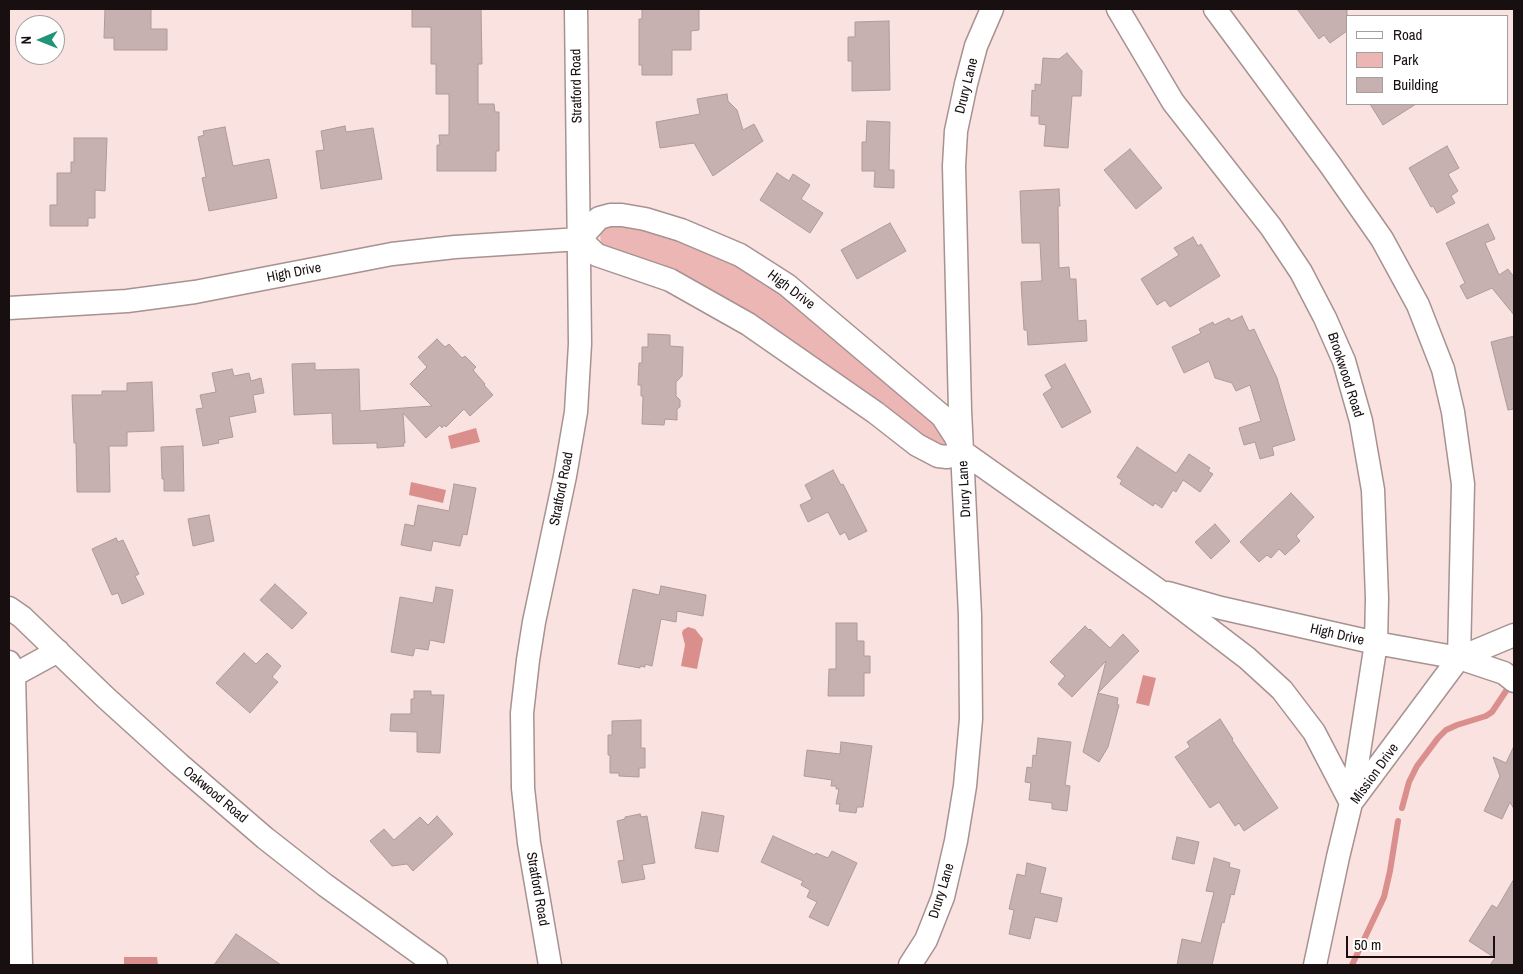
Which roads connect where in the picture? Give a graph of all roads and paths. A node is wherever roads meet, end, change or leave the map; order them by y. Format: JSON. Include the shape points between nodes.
{"nodes":[{"id":1,"x":576,"y":9,"type":"edge"},
{"id":2,"x":992,"y":9,"type":"edge"},
{"id":3,"x":1118,"y":9,"type":"edge"},
{"id":4,"x":1215,"y":9,"type":"edge"},
{"id":5,"x":580,"y":239,"type":"junction"},
{"id":6,"x":9,"y":308,"type":"edge"},
{"id":7,"x":963,"y":452,"type":"junction"},
{"id":8,"x":1158,"y":590,"type":"junction"},
{"id":9,"x":9,"y":608,"type":"edge"},
{"id":10,"x":1514,"y":635,"type":"edge"},
{"id":11,"x":1376,"y":644,"type":"junction"},
{"id":12,"x":58,"y":651,"type":"junction"},
{"id":13,"x":1459,"y":658,"type":"junction"},
{"id":14,"x":12,"y":668,"type":"edge"},
{"id":15,"x":1514,"y":681,"type":"edge"},
{"id":16,"x":1351,"y":803,"type":"junction"},
{"id":17,"x":21,"y":965,"type":"edge"},
{"id":18,"x":436,"y":965,"type":"edge"},
{"id":19,"x":550,"y":965,"type":"edge"},
{"id":20,"x":910,"y":965,"type":"edge"},
{"id":21,"x":1315,"y":965,"type":"edge"}],
"edges":[{"from":1,"to":5,"type":"street","name":"Stratford Road"},
{"from":2,"to":7,"type":"street","name":"Drury Lane","via":[[976,46],[956,130],[954,166]]},
{"from":3,"to":11,"type":"street","name":"Brookwood Road","via":[[1173,102],[1271,227],[1301,272],[1344,361],[1361,421],[1373,490]]},
{"from":4,"to":13,"type":"street","via":[[1382,240],[1418,305],[1443,369],[1463,484]]},
{"from":5,"to":6,"type":"street","name":"High Drive","via":[[392,254],[195,292],[127,301]]},
{"from":5,"to":7,"type":"street","via":[[597,255],[670,280],[748,324],[924,449],[947,457]]},
{"from":5,"to":7,"type":"street","name":"High Drive","via":[[599,218],[622,215],[681,230],[740,255],[787,285],[942,416]]},
{"from":5,"to":19,"type":"street","name":"Stratford Road","via":[[576,412],[566,476],[534,622],[522,713],[528,843]]},
{"from":7,"to":8,"type":"street","name":"High Drive"},
{"from":7,"to":20,"type":"street","name":"Drury Lane","via":[[971,719],[956,841],[943,898],[926,940]]},
{"from":8,"to":11,"type":"street","name":"High Drive"},
{"from":8,"to":16,"type":"street","name":"High Drive","via":[[1248,658],[1282,690],[1314,732]]},
{"from":9,"to":12,"type":"street","name":"Oakwood Road"},
{"from":10,"to":13,"type":"street"},
{"from":11,"to":13,"type":"street","name":"High Drive"},
{"from":11,"to":16,"type":"street","name":"Brookwood Road"},
{"from":12,"to":14,"type":"street"},
{"from":12,"to":18,"type":"street","name":"Oakwood Road","via":[[179,764],[266,838]]},
{"from":13,"to":15,"type":"street","name":"High Drive","via":[[1504,673]]},
{"from":13,"to":16,"type":"street","name":"Mission Drive"},
{"from":14,"to":17,"type":"street"},
{"from":16,"to":21,"type":"street","name":"Mission Drive"}]}
